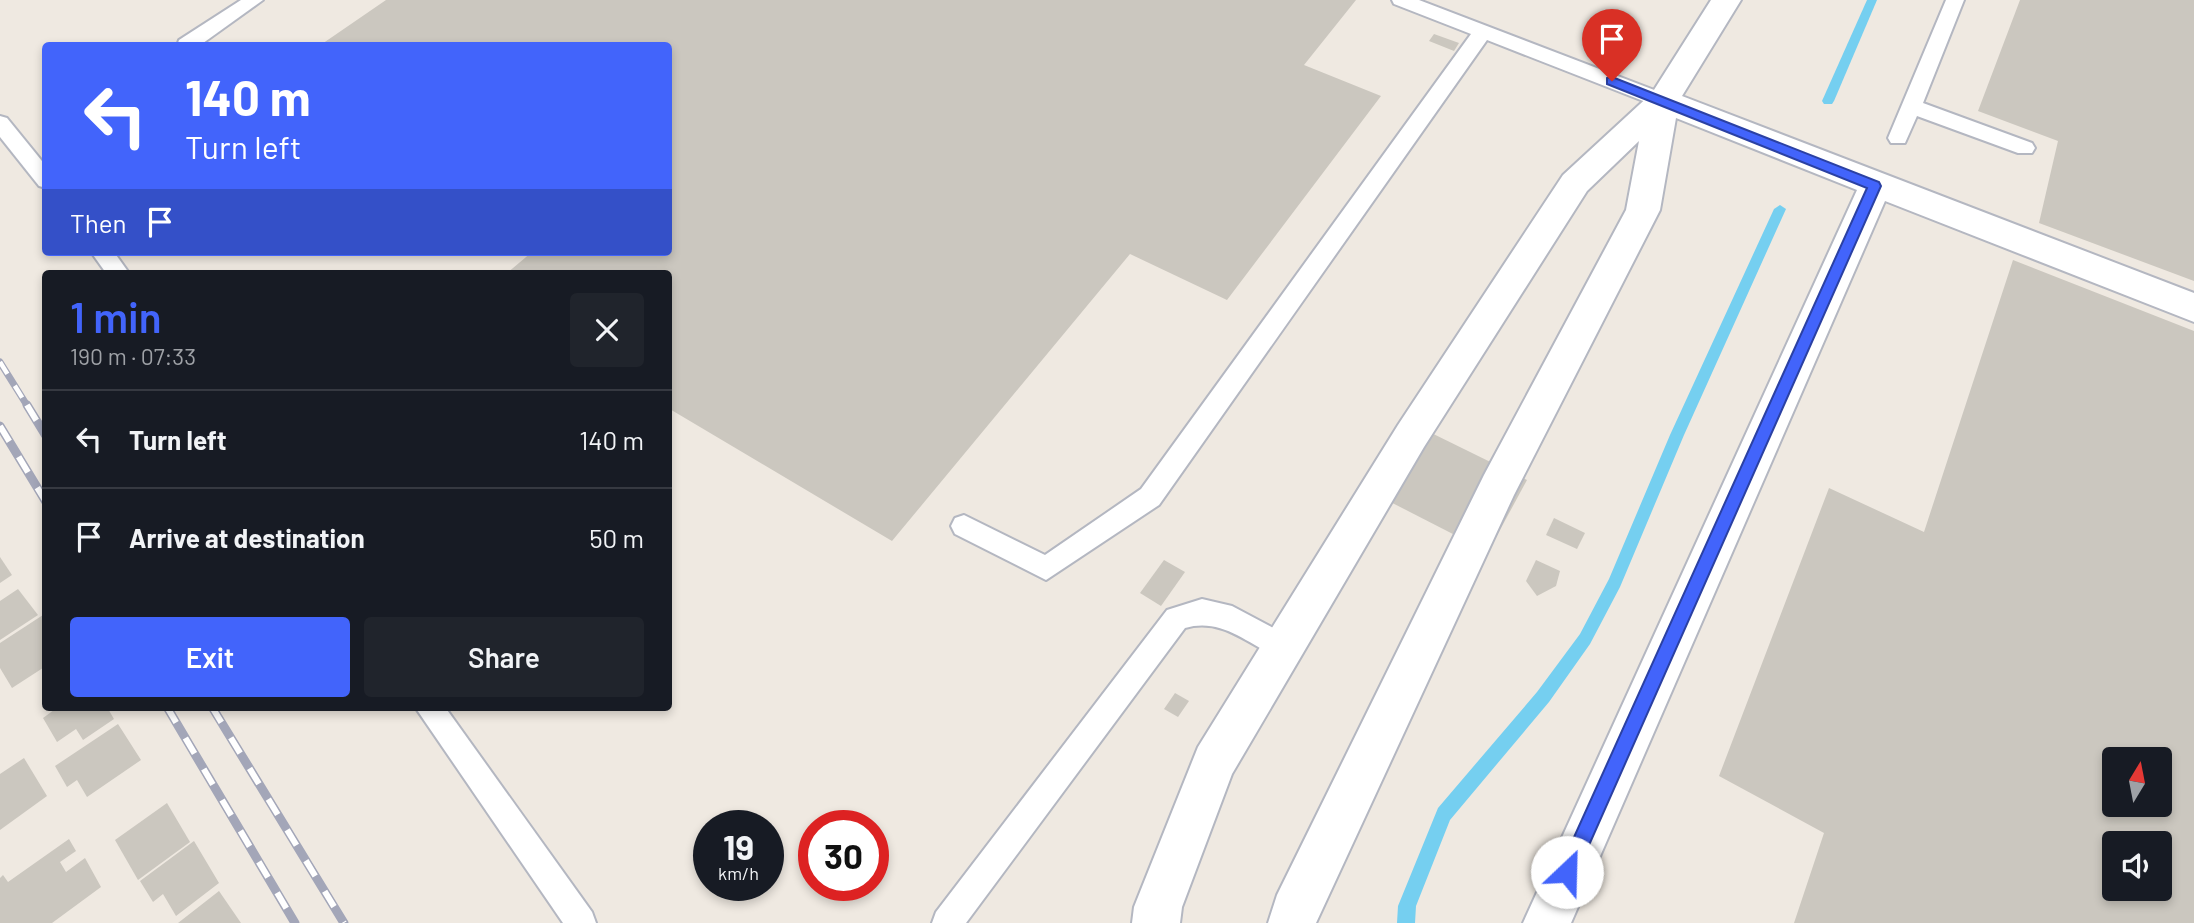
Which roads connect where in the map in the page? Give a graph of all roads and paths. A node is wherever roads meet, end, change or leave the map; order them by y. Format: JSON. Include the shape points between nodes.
{"nodes":[{"id":1,"x":254,"y":0,"type":"edge"},
{"id":2,"x":1401,"y":0,"type":"edge"},
{"id":3,"x":1726,"y":0,"type":"edge"},
{"id":4,"x":1955,"y":0,"type":"edge"},
{"id":5,"x":1483,"y":32,"type":"junction"},
{"id":6,"x":191,"y":42,"type":"edge"},
{"id":7,"x":1663,"y":101,"type":"junction"},
{"id":8,"x":1911,"y":106,"type":"junction"},
{"id":9,"x":0,"y":123,"type":"edge"},
{"id":10,"x":1898,"y":138,"type":"dead end"},
{"id":11,"x":2025,"y":148,"type":"dead end"},
{"id":12,"x":42,"y":176,"type":"edge"},
{"id":13,"x":1875,"y":186,"type":"junction"},
{"id":14,"x":105,"y":256,"type":"edge"},
{"id":15,"x":116,"y":270,"type":"edge"},
{"id":16,"x":2194,"y":308,"type":"edge"},
{"id":17,"x":964,"y":526,"type":"dead end"},
{"id":18,"x":1283,"y":647,"type":"junction"},
{"id":19,"x":432,"y":711,"type":"edge"},
{"id":20,"x":581,"y":923,"type":"edge"},
{"id":21,"x":947,"y":923,"type":"edge"},
{"id":22,"x":1156,"y":923,"type":"edge"},
{"id":23,"x":1292,"y":923,"type":"edge"},
{"id":24,"x":1546,"y":923,"type":"edge"}],
"edges":[{"from":1,"to":6,"type":"lane"},
{"from":2,"to":5,"type":"lane"},
{"from":3,"to":7,"type":"street"},
{"from":4,"to":8,"type":"lane"},
{"from":5,"to":7,"type":"lane"},
{"from":5,"to":17,"type":"lane","via":[[1150,497],[1046,568]]},
{"from":7,"to":13,"type":"street"},
{"from":7,"to":18,"type":"street","via":[[1575,183],[1411,436]]},
{"from":7,"to":23,"type":"street","via":[[1643,210],[1492,499]]},
{"from":8,"to":10,"type":"lane"},
{"from":8,"to":11,"type":"lane"},
{"from":9,"to":12,"type":"lane"},
{"from":13,"to":16,"type":"street"},
{"from":13,"to":24,"type":"street"},
{"from":14,"to":15,"type":"lane"},
{"from":18,"to":21,"type":"lane","via":[[1223,615],[1202,611],[1176,619]]},
{"from":18,"to":22,"type":"street","via":[[1214,762],[1158,907]]},
{"from":19,"to":20,"type":"lane"}]}
